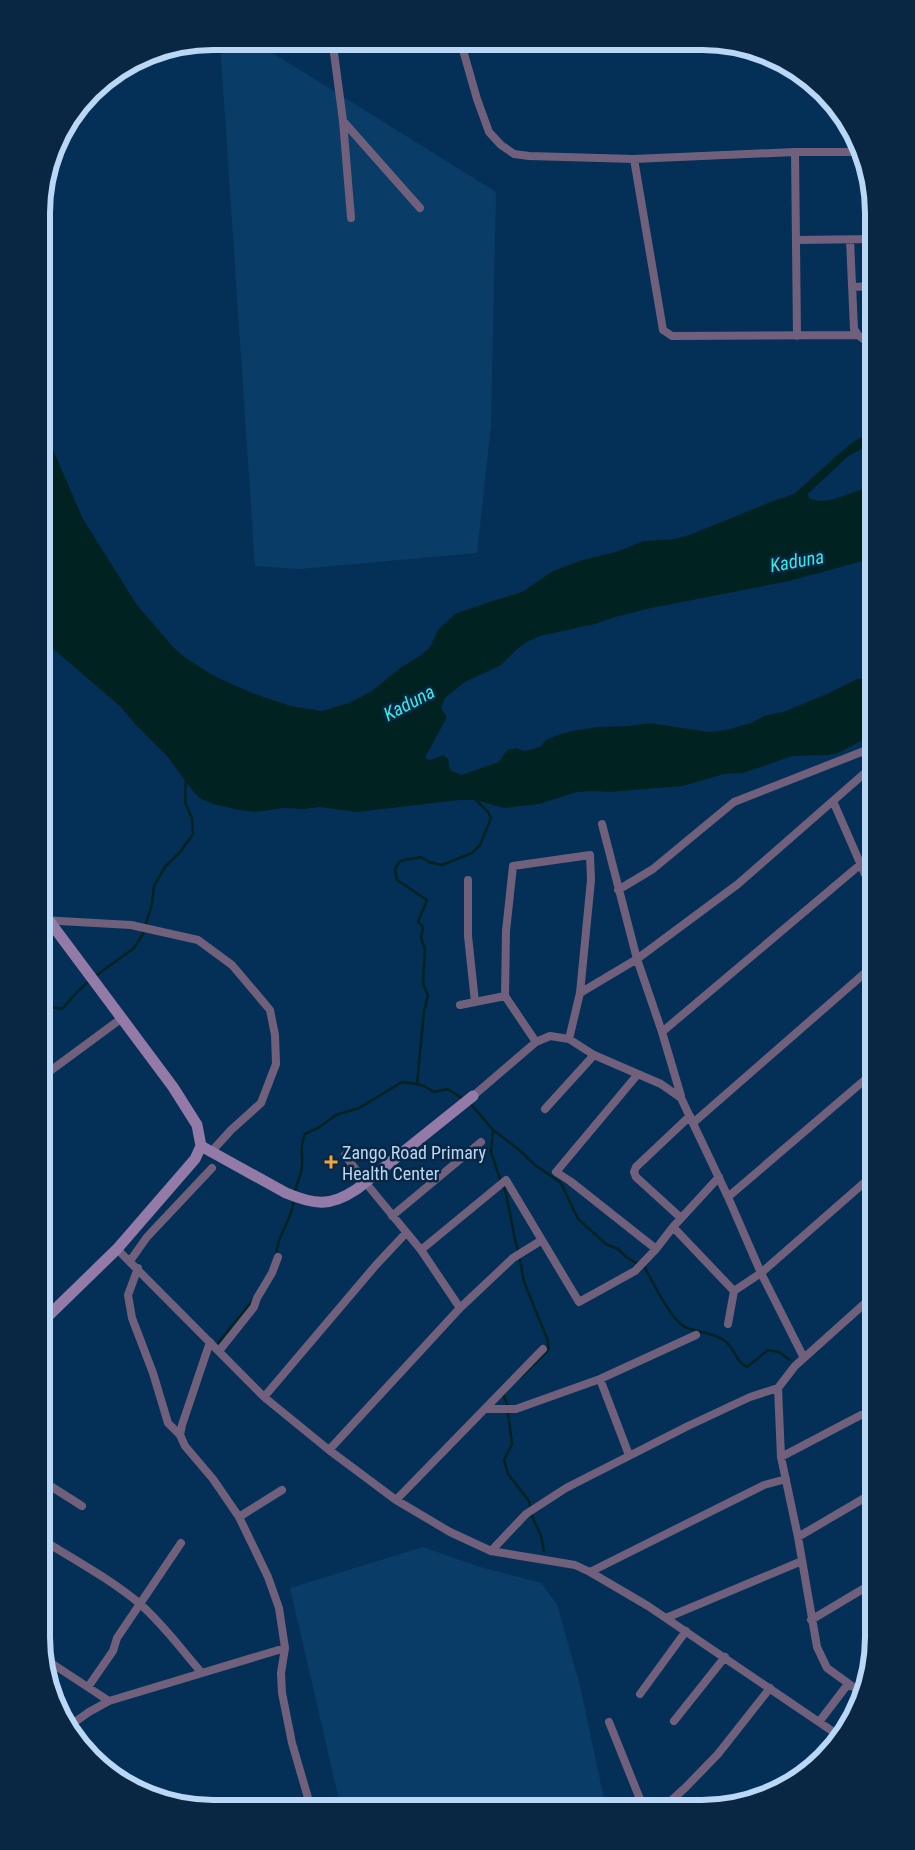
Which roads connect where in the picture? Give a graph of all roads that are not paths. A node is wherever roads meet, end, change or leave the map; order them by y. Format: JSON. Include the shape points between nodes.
{"nodes":[{"id":1,"x":334,"y":50,"type":"edge"},
{"id":2,"x":463,"y":50,"type":"edge"},
{"id":3,"x":343,"y":121,"type":"junction"},
{"id":4,"x":795,"y":152,"type":"junction"},
{"id":5,"x":852,"y":152,"type":"edge"},
{"id":6,"x":634,"y":159,"type":"junction"},
{"id":7,"x":420,"y":208,"type":"dead end"},
{"id":8,"x":351,"y":218,"type":"dead end"},
{"id":9,"x":865,"y":239,"type":"edge"},
{"id":10,"x":796,"y":240,"type":"junction"},
{"id":11,"x":850,"y":240,"type":"junction"},
{"id":12,"x":865,"y":286,"type":"edge"},
{"id":13,"x":852,"y":287,"type":"junction"},
{"id":14,"x":858,"y":335,"type":"junction"},
{"id":15,"x":797,"y":336,"type":"junction"},
{"id":16,"x":865,"y":339,"type":"edge"},
{"id":17,"x":865,"y":751,"type":"edge"},
{"id":18,"x":865,"y":773,"type":"edge"},
{"id":19,"x":833,"y":801,"type":"junction"},
{"id":20,"x":602,"y":824,"type":"dead end"},
{"id":21,"x":865,"y":861,"type":"edge"},
{"id":22,"x":861,"y":864,"type":"junction"},
{"id":23,"x":865,"y":874,"type":"edge"},
{"id":24,"x":468,"y":880,"type":"dead end"},
{"id":25,"x":618,"y":890,"type":"junction"},
{"id":26,"x":50,"y":921,"type":"edge"},
{"id":27,"x":50,"y":926,"type":"edge"},
{"id":28,"x":637,"y":959,"type":"junction"},
{"id":29,"x":865,"y":973,"type":"edge"},
{"id":30,"x":580,"y":993,"type":"junction"},
{"id":31,"x":505,"y":996,"type":"junction"},
{"id":32,"x":475,"y":1002,"type":"junction"},
{"id":33,"x":460,"y":1005,"type":"dead end"},
{"id":34,"x":122,"y":1018,"type":"junction"},
{"id":35,"x":662,"y":1032,"type":"junction"},
{"id":36,"x":569,"y":1039,"type":"junction"},
{"id":37,"x":536,"y":1042,"type":"junction"},
{"id":38,"x":594,"y":1055,"type":"junction"},
{"id":39,"x":50,"y":1071,"type":"edge"},
{"id":40,"x":638,"y":1074,"type":"junction"},
{"id":41,"x":865,"y":1080,"type":"edge"},
{"id":42,"x":473,"y":1096,"type":"joint"},
{"id":43,"x":681,"y":1098,"type":"junction"},
{"id":44,"x":545,"y":1108,"type":"dead end"},
{"id":45,"x":691,"y":1119,"type":"junction"},
{"id":46,"x":481,"y":1142,"type":"dead end"},
{"id":47,"x":201,"y":1146,"type":"junction"},
{"id":48,"x":212,"y":1152,"type":"junction"},
{"id":49,"x":345,"y":1155,"type":"dead end"},
{"id":50,"x":212,"y":1168,"type":"dead end"},
{"id":51,"x":718,"y":1177,"type":"junction"},
{"id":52,"x":365,"y":1182,"type":"junction"},
{"id":53,"x":865,"y":1183,"type":"edge"},
{"id":54,"x":728,"y":1197,"type":"junction"},
{"id":55,"x":392,"y":1216,"type":"junction"},
{"id":56,"x":681,"y":1218,"type":"junction"},
{"id":57,"x":673,"y":1227,"type":"junction"},
{"id":58,"x":406,"y":1233,"type":"junction"},
{"id":59,"x":542,"y":1240,"type":"junction"},
{"id":60,"x":118,"y":1249,"type":"junction"},
{"id":61,"x":656,"y":1249,"type":"junction"},
{"id":62,"x":421,"y":1250,"type":"junction"},
{"id":63,"x":278,"y":1257,"type":"dead end"},
{"id":64,"x":130,"y":1261,"type":"junction"},
{"id":65,"x":138,"y":1268,"type":"junction"},
{"id":66,"x":761,"y":1273,"type":"junction"},
{"id":67,"x":734,"y":1291,"type":"junction"},
{"id":68,"x":865,"y":1304,"type":"edge"},
{"id":69,"x":460,"y":1308,"type":"junction"},
{"id":70,"x":50,"y":1314,"type":"edge"},
{"id":71,"x":728,"y":1324,"type":"dead end"},
{"id":72,"x":696,"y":1335,"type":"dead end"},
{"id":73,"x":210,"y":1342,"type":"junction"},
{"id":74,"x":544,"y":1349,"type":"dead end"},
{"id":75,"x":219,"y":1351,"type":"junction"},
{"id":76,"x":804,"y":1358,"type":"junction"},
{"id":77,"x":600,"y":1380,"type":"junction"},
{"id":78,"x":778,"y":1388,"type":"junction"},
{"id":79,"x":264,"y":1397,"type":"junction"},
{"id":80,"x":485,"y":1409,"type":"junction"},
{"id":81,"x":861,"y":1415,"type":"dead end"},
{"id":82,"x":180,"y":1435,"type":"junction"},
{"id":83,"x":329,"y":1450,"type":"junction"},
{"id":84,"x":629,"y":1455,"type":"junction"},
{"id":85,"x":781,"y":1457,"type":"junction"},
{"id":86,"x":786,"y":1479,"type":"junction"},
{"id":87,"x":50,"y":1486,"type":"edge"},
{"id":88,"x":282,"y":1490,"type":"dead end"},
{"id":89,"x":865,"y":1498,"type":"edge"},
{"id":90,"x":396,"y":1500,"type":"junction"},
{"id":91,"x":82,"y":1506,"type":"dead end"},
{"id":92,"x":239,"y":1517,"type":"junction"},
{"id":93,"x":798,"y":1537,"type":"junction"},
{"id":94,"x":181,"y":1543,"type":"dead end"},
{"id":95,"x":50,"y":1545,"type":"edge"},
{"id":96,"x":491,"y":1551,"type":"junction"},
{"id":97,"x":802,"y":1561,"type":"junction"},
{"id":98,"x":590,"y":1572,"type":"junction"},
{"id":99,"x":865,"y":1588,"type":"edge"},
{"id":100,"x":140,"y":1604,"type":"junction"},
{"id":101,"x":666,"y":1618,"type":"junction"},
{"id":102,"x":811,"y":1620,"type":"junction"},
{"id":103,"x":686,"y":1631,"type":"junction"},
{"id":104,"x":285,"y":1648,"type":"junction"},
{"id":105,"x":724,"y":1657,"type":"junction"},
{"id":106,"x":52,"y":1664,"type":"edge"},
{"id":107,"x":201,"y":1672,"type":"junction"},
{"id":108,"x":848,"y":1684,"type":"junction"},
{"id":109,"x":88,"y":1687,"type":"junction"},
{"id":110,"x":770,"y":1688,"type":"junction"},
{"id":111,"x":856,"y":1689,"type":"edge"},
{"id":112,"x":640,"y":1694,"type":"dead end"},
{"id":113,"x":108,"y":1701,"type":"junction"},
{"id":114,"x":674,"y":1721,"type":"dead end"},
{"id":115,"x":609,"y":1722,"type":"dead end"},
{"id":116,"x":819,"y":1722,"type":"junction"},
{"id":117,"x":74,"y":1723,"type":"edge"},
{"id":118,"x":834,"y":1732,"type":"edge"},
{"id":119,"x":310,"y":1800,"type":"edge"},
{"id":120,"x":640,"y":1800,"type":"edge"},
{"id":121,"x":672,"y":1800,"type":"edge"}],
"edges":[{"from":1,"to":3,"type":"street"},
{"from":2,"to":6,"type":"street","via":[[489,132],[514,154]]},
{"from":3,"to":7,"type":"street"},
{"from":3,"to":8,"type":"street"},
{"from":4,"to":5,"type":"street"},
{"from":4,"to":6,"type":"street"},
{"from":4,"to":10,"type":"street"},
{"from":6,"to":15,"type":"street","via":[[665,333],[672,336]]},
{"from":9,"to":11,"type":"street"},
{"from":10,"to":11,"type":"street"},
{"from":10,"to":15,"type":"street"},
{"from":11,"to":13,"type":"street"},
{"from":12,"to":13,"type":"street"},
{"from":13,"to":14,"type":"street","via":[[854,330]]},
{"from":14,"to":15,"type":"street"},
{"from":14,"to":16,"type":"street"},
{"from":17,"to":25,"type":"street","via":[[734,802],[653,869]]},
{"from":18,"to":19,"type":"street"},
{"from":19,"to":22,"type":"street"},
{"from":19,"to":28,"type":"street","via":[[738,884]]},
{"from":20,"to":25,"type":"street"},
{"from":21,"to":22,"type":"street"},
{"from":22,"to":23,"type":"street"},
{"from":22,"to":35,"type":"street"},
{"from":24,"to":32,"type":"street","via":[[468,936]]},
{"from":25,"to":28,"type":"street"},
{"from":26,"to":48,"type":"street","via":[[131,925],[198,940],[232,965],[270,1010],[276,1064],[261,1102]]},
{"from":27,"to":34,"type":"street"},
{"from":28,"to":30,"type":"street"},
{"from":28,"to":35,"type":"street"},
{"from":29,"to":45,"type":"street"},
{"from":30,"to":31,"type":"street","via":[[591,880],[590,855],[513,866],[506,931]]},
{"from":30,"to":36,"type":"street"},
{"from":31,"to":32,"type":"street"},
{"from":31,"to":37,"type":"street"},
{"from":32,"to":33,"type":"street"},
{"from":34,"to":39,"type":"street"},
{"from":34,"to":47,"type":"street","via":[[197,1125]]},
{"from":35,"to":43,"type":"street"},
{"from":36,"to":37,"type":"street","via":[[550,1036]]},
{"from":36,"to":38,"type":"street"},
{"from":37,"to":42,"type":"street"},
{"from":38,"to":40,"type":"street"},
{"from":38,"to":44,"type":"street"},
{"from":40,"to":43,"type":"street"},
{"from":40,"to":61,"type":"street","via":[[556,1172]]},
{"from":41,"to":54,"type":"street"},
{"from":42,"to":52,"type":"street"},
{"from":43,"to":45,"type":"street"},
{"from":45,"to":51,"type":"street"},
{"from":45,"to":56,"type":"street","via":[[634,1172]]},
{"from":46,"to":55,"type":"street"},
{"from":47,"to":48,"type":"street"},
{"from":47,"to":60,"type":"street","via":[[195,1159]]},
{"from":48,"to":52,"type":"street","via":[[298,1198],[328,1203],[345,1197]]},
{"from":49,"to":52,"type":"street"},
{"from":50,"to":64,"type":"street","via":[[147,1237]]},
{"from":51,"to":54,"type":"street"},
{"from":51,"to":56,"type":"street"},
{"from":52,"to":55,"type":"street"},
{"from":53,"to":66,"type":"street"},
{"from":54,"to":66,"type":"street"},
{"from":55,"to":58,"type":"street"},
{"from":56,"to":57,"type":"street"},
{"from":57,"to":61,"type":"street"},
{"from":57,"to":67,"type":"street"},
{"from":58,"to":62,"type":"street"},
{"from":58,"to":79,"type":"street"},
{"from":59,"to":61,"type":"street","via":[[579,1302],[635,1271]]},
{"from":59,"to":62,"type":"street","via":[[506,1180]]},
{"from":59,"to":69,"type":"street","via":[[513,1258]]},
{"from":60,"to":64,"type":"street"},
{"from":60,"to":70,"type":"street"},
{"from":62,"to":69,"type":"street"},
{"from":63,"to":75,"type":"street","via":[[254,1307]]},
{"from":64,"to":65,"type":"street"},
{"from":65,"to":73,"type":"street"},
{"from":65,"to":82,"type":"street","via":[[128,1295],[132,1318],[168,1423]]},
{"from":66,"to":67,"type":"street"},
{"from":66,"to":76,"type":"street"},
{"from":67,"to":71,"type":"street"},
{"from":68,"to":76,"type":"street"},
{"from":69,"to":83,"type":"street"},
{"from":72,"to":77,"type":"street"},
{"from":73,"to":75,"type":"street"},
{"from":73,"to":82,"type":"street"},
{"from":74,"to":80,"type":"street"},
{"from":75,"to":79,"type":"street"},
{"from":76,"to":78,"type":"street"},
{"from":77,"to":80,"type":"street","via":[[516,1409]]},
{"from":77,"to":84,"type":"street"},
{"from":78,"to":84,"type":"street","via":[[750,1397]]},
{"from":78,"to":85,"type":"street"},
{"from":79,"to":83,"type":"street"},
{"from":80,"to":90,"type":"street"},
{"from":81,"to":85,"type":"street"},
{"from":82,"to":92,"type":"street"},
{"from":83,"to":90,"type":"street"},
{"from":84,"to":96,"type":"street","via":[[536,1507]]},
{"from":85,"to":86,"type":"street"},
{"from":86,"to":93,"type":"street"},
{"from":86,"to":98,"type":"street","via":[[764,1485]]},
{"from":87,"to":91,"type":"street"},
{"from":88,"to":92,"type":"street"},
{"from":89,"to":93,"type":"street"},
{"from":90,"to":96,"type":"street","via":[[450,1532]]},
{"from":92,"to":104,"type":"street","via":[[268,1577]]},
{"from":93,"to":97,"type":"street"},
{"from":94,"to":100,"type":"street"},
{"from":95,"to":100,"type":"street"},
{"from":96,"to":98,"type":"street","via":[[575,1565]]},
{"from":97,"to":101,"type":"street"},
{"from":97,"to":102,"type":"street"},
{"from":98,"to":101,"type":"street"},
{"from":99,"to":102,"type":"street"},
{"from":100,"to":107,"type":"street"},
{"from":100,"to":109,"type":"street"},
{"from":101,"to":103,"type":"street"},
{"from":102,"to":108,"type":"street","via":[[817,1647],[827,1668]]},
{"from":103,"to":105,"type":"street"},
{"from":103,"to":112,"type":"street"},
{"from":104,"to":107,"type":"street"},
{"from":104,"to":119,"type":"street","via":[[282,1693],[292,1743]]},
{"from":105,"to":110,"type":"street"},
{"from":105,"to":114,"type":"street"},
{"from":106,"to":109,"type":"street"},
{"from":107,"to":113,"type":"street"},
{"from":108,"to":111,"type":"street"},
{"from":108,"to":116,"type":"street"},
{"from":109,"to":113,"type":"street"},
{"from":110,"to":116,"type":"street"},
{"from":110,"to":121,"type":"street","via":[[718,1754]]},
{"from":113,"to":117,"type":"street"},
{"from":115,"to":120,"type":"street"},
{"from":116,"to":118,"type":"street"}]}
